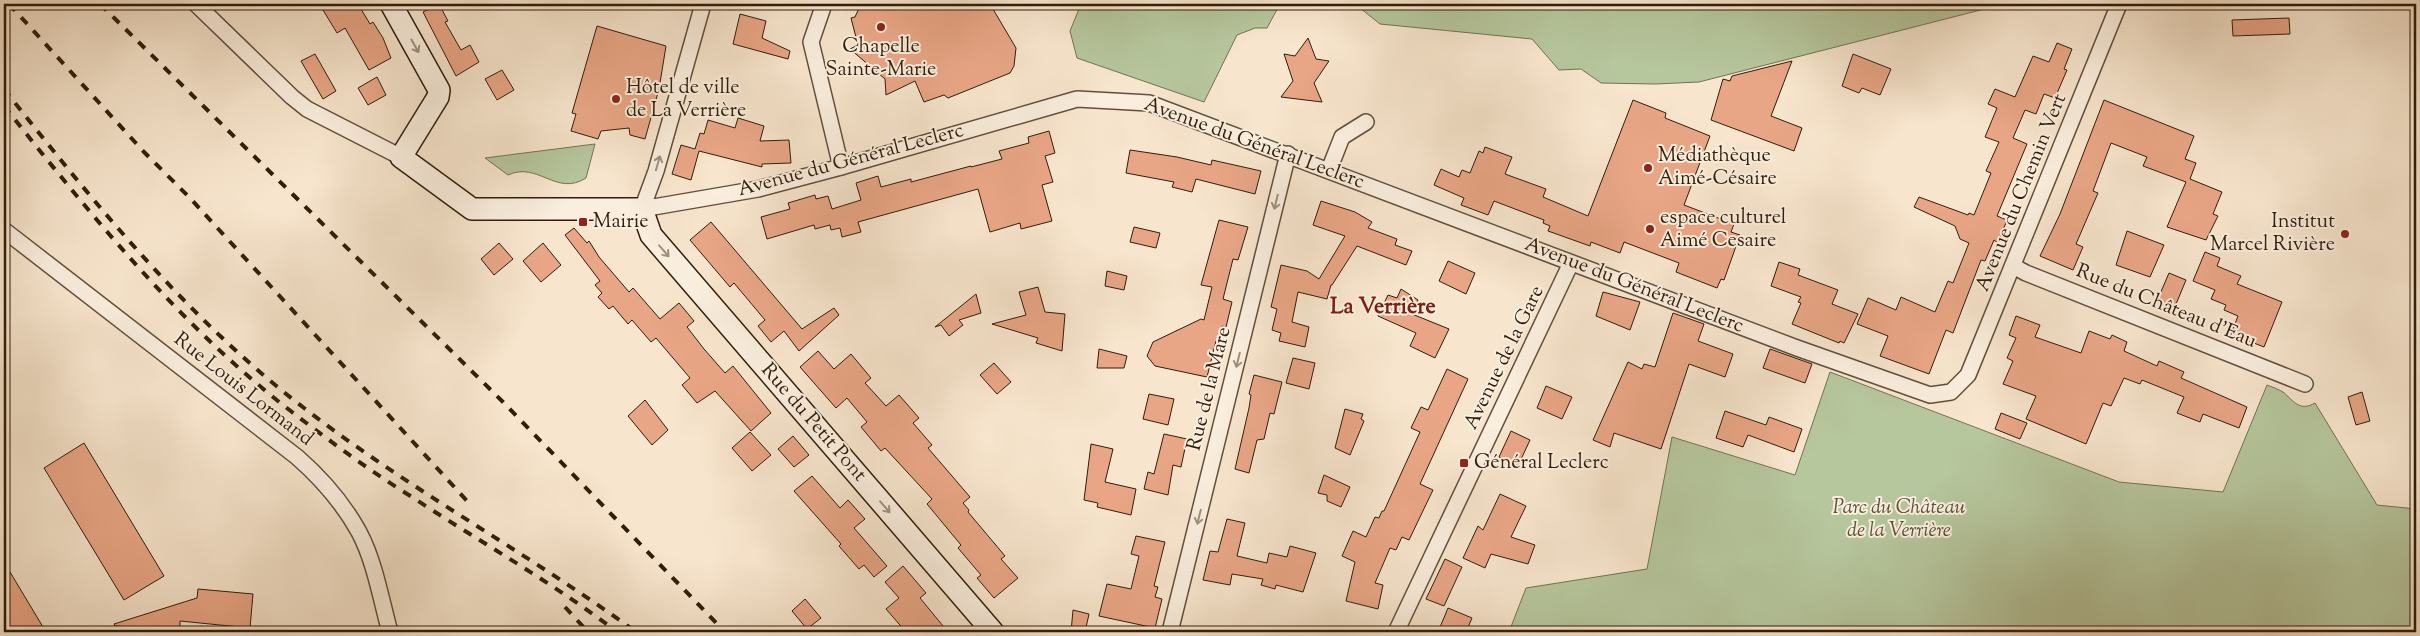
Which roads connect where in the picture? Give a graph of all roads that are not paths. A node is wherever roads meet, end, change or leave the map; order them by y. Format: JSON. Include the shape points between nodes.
{"nodes":[{"id":1,"x":196,"y":4,"type":"edge"},
{"id":2,"x":391,"y":4,"type":"edge"},
{"id":3,"x":703,"y":4,"type":"edge"},
{"id":4,"x":824,"y":4,"type":"edge"},
{"id":5,"x":2119,"y":4,"type":"edge"},
{"id":6,"x":1366,"y":122,"type":"dead end"},
{"id":7,"x":1288,"y":154,"type":"junction"},
{"id":8,"x":401,"y":157,"type":"junction"},
{"id":9,"x":841,"y":167,"type":"junction"},
{"id":10,"x":1329,"y":170,"type":"junction"},
{"id":11,"x":642,"y":209,"type":"junction"},
{"id":12,"x":4,"y":230,"type":"edge"},
{"id":13,"x":1571,"y":263,"type":"junction"},
{"id":14,"x":2013,"y":266,"type":"junction"},
{"id":15,"x":2305,"y":384,"type":"dead end"},
{"id":16,"x":1951,"y":392,"type":"joint"},
{"id":17,"x":390,"y":632,"type":"edge"},
{"id":18,"x":993,"y":632,"type":"edge"},
{"id":19,"x":1170,"y":632,"type":"edge"},
{"id":20,"x":1396,"y":632,"type":"edge"}],
"edges":[{"from":1,"to":8,"type":"street","via":[[292,98],[307,109]]},
{"from":2,"to":8,"type":"street","one_way":true,"via":[[439,90],[438,97]]},
{"from":11,"to":3,"type":"street","one_way":true},
{"from":4,"to":9,"type":"street","via":[[811,42]]},
{"from":5,"to":14,"type":"street","name":"Avenue du Chemin Vert"},
{"from":6,"to":10,"type":"street","via":[[1342,137]]},
{"from":7,"to":9,"type":"street","name":"Avenue du Général Leclerc","via":[[1148,103],[1098,98],[1076,99]]},
{"from":7,"to":10,"type":"street","name":"Avenue du Général Leclerc"},
{"from":7,"to":19,"type":"street","name":"Rue de la Mare","one_way":true},
{"from":8,"to":11,"type":"street","name":"Avenue du Général Leclerc","via":[[472,209]]},
{"from":9,"to":11,"type":"street","name":"Avenue du Général Leclerc","via":[[758,189]]},
{"from":10,"to":13,"type":"street","name":"Avenue du Général Leclerc"},
{"from":11,"to":18,"type":"street","name":"Rue du Petit Pont","one_way":true,"via":[[650,235]]},
{"from":12,"to":17,"type":"street","name":"Rue Louis Lormand","via":[[320,478],[359,532]]},
{"from":13,"to":16,"type":"street","name":"Avenue du Général Leclerc","via":[[1930,395]]},
{"from":13,"to":20,"type":"street","name":"Avenue de la Gare"},
{"from":14,"to":15,"type":"street","name":"Rue du Château d'Eau"},
{"from":14,"to":16,"type":"street","name":"Avenue du Chemin Vert","via":[[1968,375]]}]}
